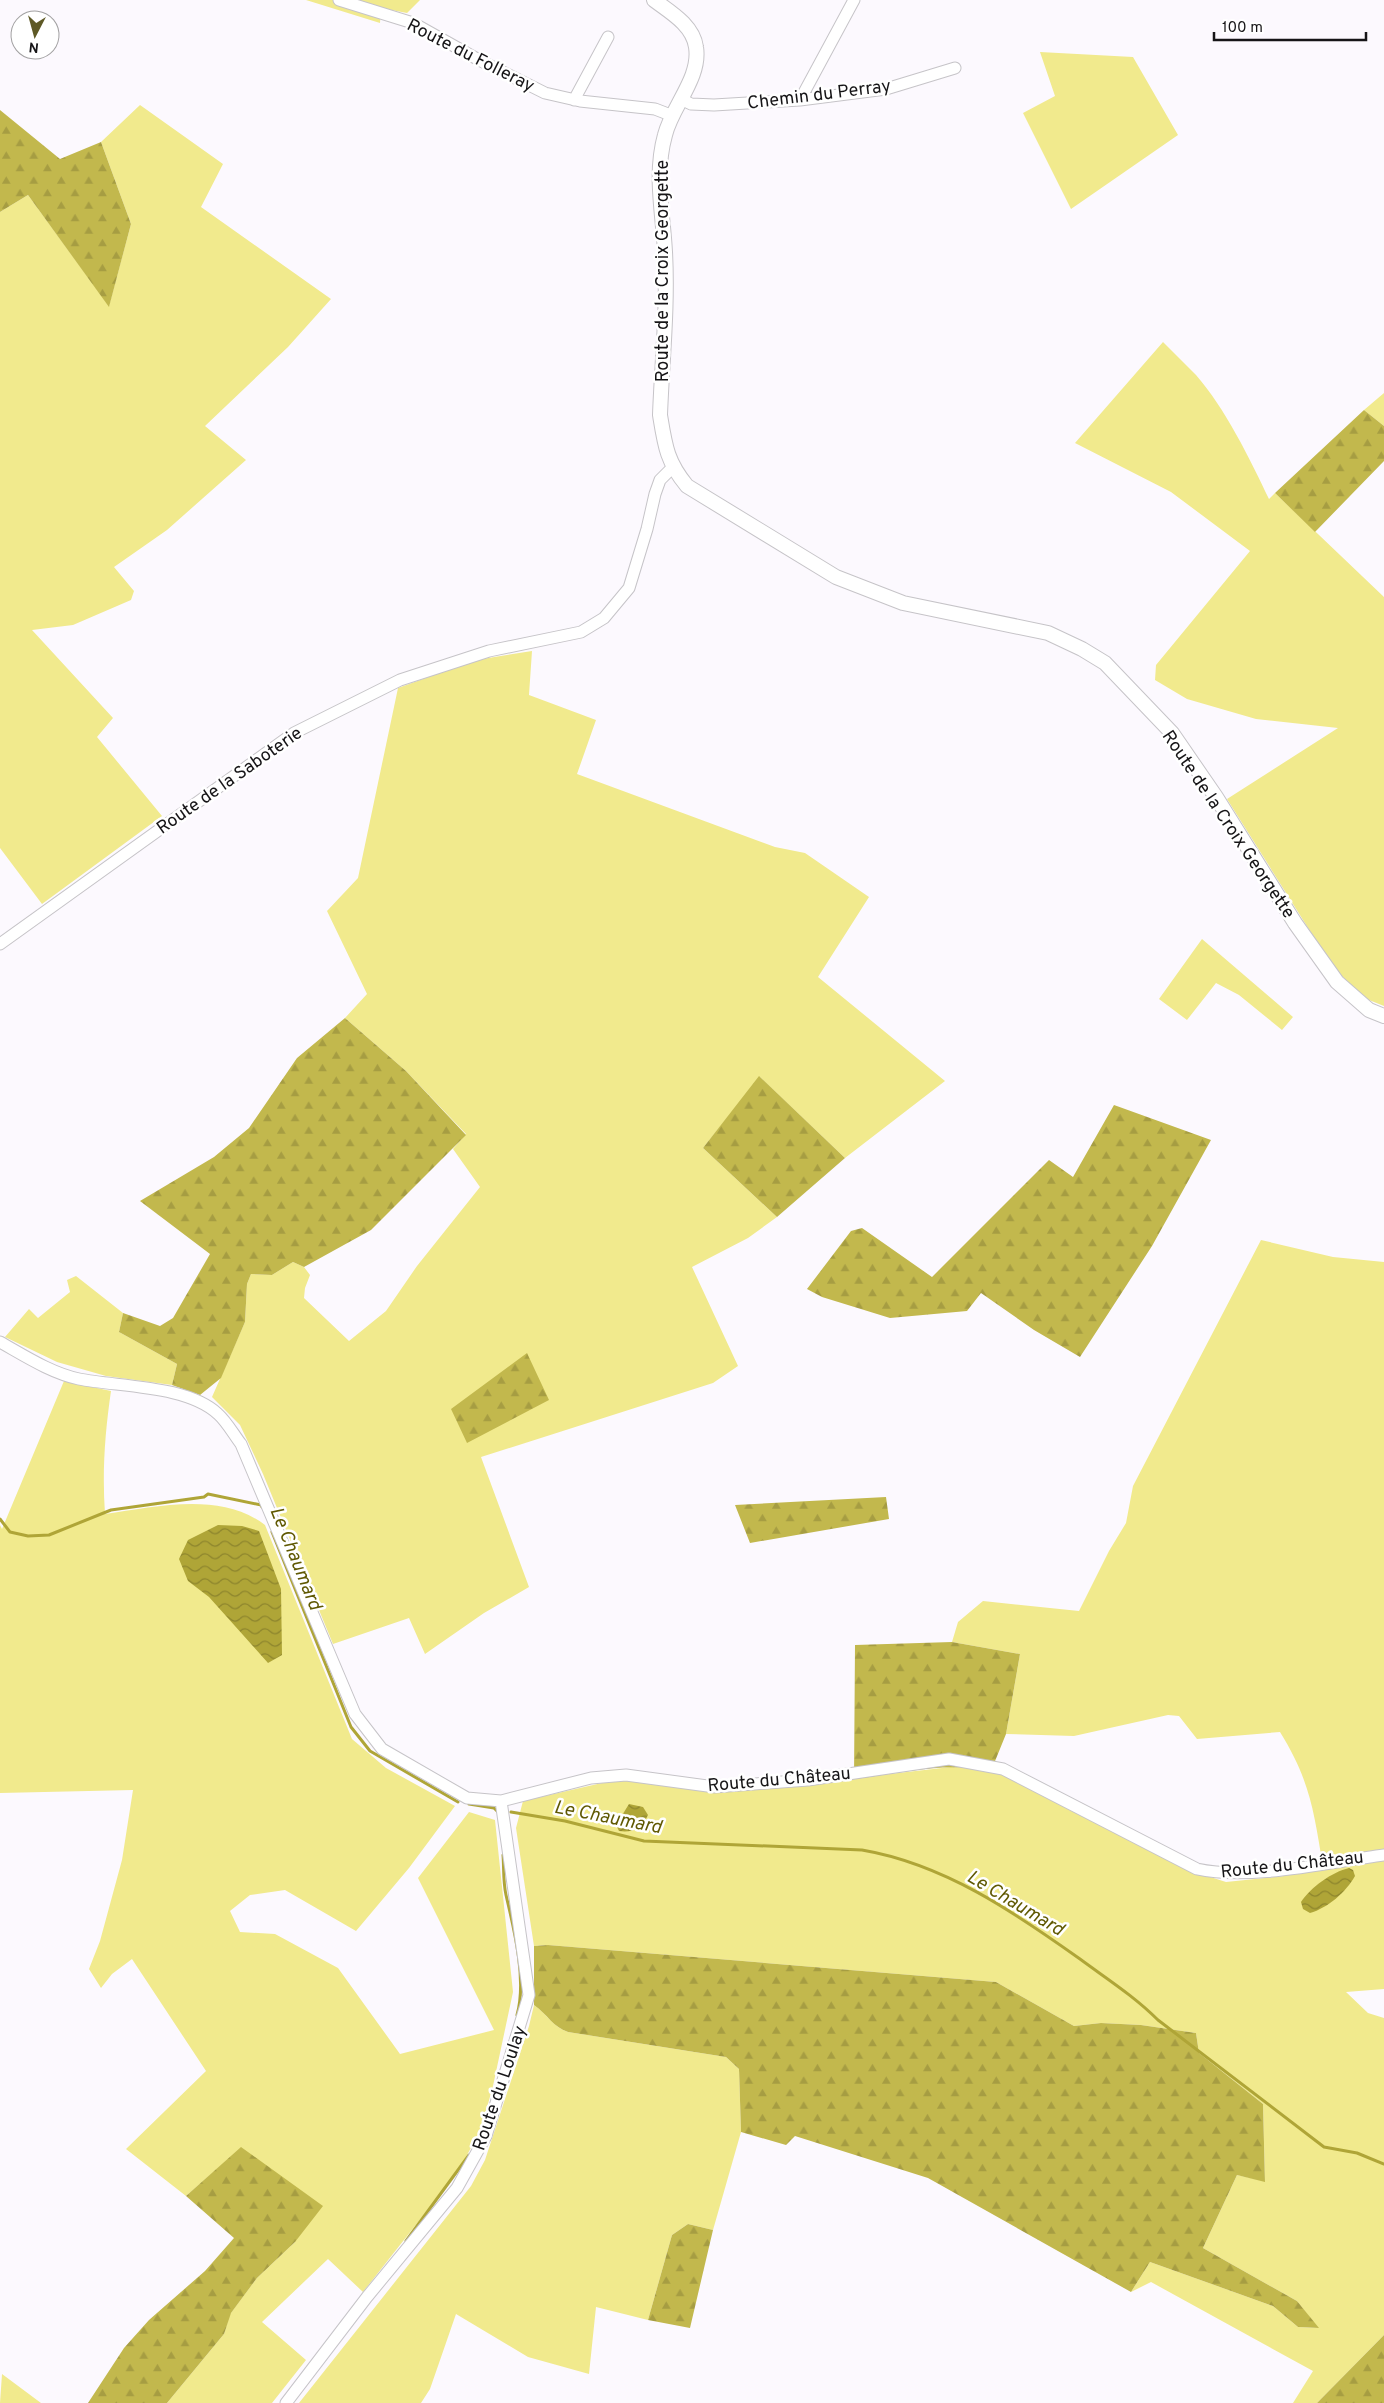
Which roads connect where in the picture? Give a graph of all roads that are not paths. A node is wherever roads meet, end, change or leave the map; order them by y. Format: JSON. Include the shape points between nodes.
{"nodes":[{"id":1,"x":340,"y":0,"type":"edge"},
{"id":2,"x":654,"y":0,"type":"edge"},
{"id":3,"x":854,"y":0,"type":"edge"},
{"id":4,"x":608,"y":37,"type":"dead end"},
{"id":5,"x":955,"y":68,"type":"dead end"},
{"id":6,"x":682,"y":99,"type":"junction"},
{"id":7,"x":574,"y":100,"type":"junction"},
{"id":8,"x":800,"y":100,"type":"junction"},
{"id":9,"x":673,"y":116,"type":"junction"},
{"id":10,"x":672,"y":468,"type":"junction"},
{"id":11,"x":0,"y":944,"type":"edge"},
{"id":12,"x":1384,"y":1016,"type":"edge"},
{"id":13,"x":0,"y":1342,"type":"edge"},
{"id":14,"x":501,"y":1801,"type":"junction"},
{"id":15,"x":1384,"y":1855,"type":"edge"},
{"id":16,"x":286,"y":2403,"type":"edge"}],
"edges":[{"from":1,"to":7,"type":"street","name":"Route du Folleray","via":[[413,23],[545,93]]},
{"from":2,"to":6,"type":"street","name":"Route de la Croix Georgette","via":[[685,25],[696,47],[695,64]]},
{"from":3,"to":8,"type":"street"},
{"from":4,"to":7,"type":"street"},
{"from":5,"to":8,"type":"street","name":"Chemin du Perray","via":[[886,89]]},
{"from":6,"to":8,"type":"street","name":"Chemin du Perray","via":[[691,104],[714,105]]},
{"from":6,"to":9,"type":"street","name":"Route de la Croix Georgette"},
{"from":7,"to":9,"type":"street","name":"Route du Folleray","via":[[655,109]]},
{"from":9,"to":10,"type":"street","name":"Route de la Croix Georgette","via":[[665,134],[659,169],[665,253],[660,415]]},
{"from":10,"to":11,"type":"street","name":"Route de la Saboterie","via":[[660,480],[629,588],[604,618],[580,632],[489,651],[400,680],[294,733]]},
{"from":10,"to":12,"type":"street","name":"Route de la Croix Georgette","via":[[687,486],[836,577],[903,603],[1048,633],[1105,663],[1172,733],[1337,982],[1369,1010]]},
{"from":13,"to":14,"type":"street","name":"Route du Château","via":[[33,1361],[77,1378],[168,1393],[199,1401],[218,1414],[241,1444],[355,1714],[382,1749],[467,1798]]},
{"from":14,"to":15,"type":"street","name":"Route du Château","via":[[591,1778],[626,1775],[715,1787],[808,1780],[948,1758],[1003,1769],[1197,1869],[1214,1873],[1270,1870]]},
{"from":14,"to":16,"type":"street","name":"Route du Loulay","via":[[529,1995],[486,2136],[457,2188],[367,2297]]}]}
